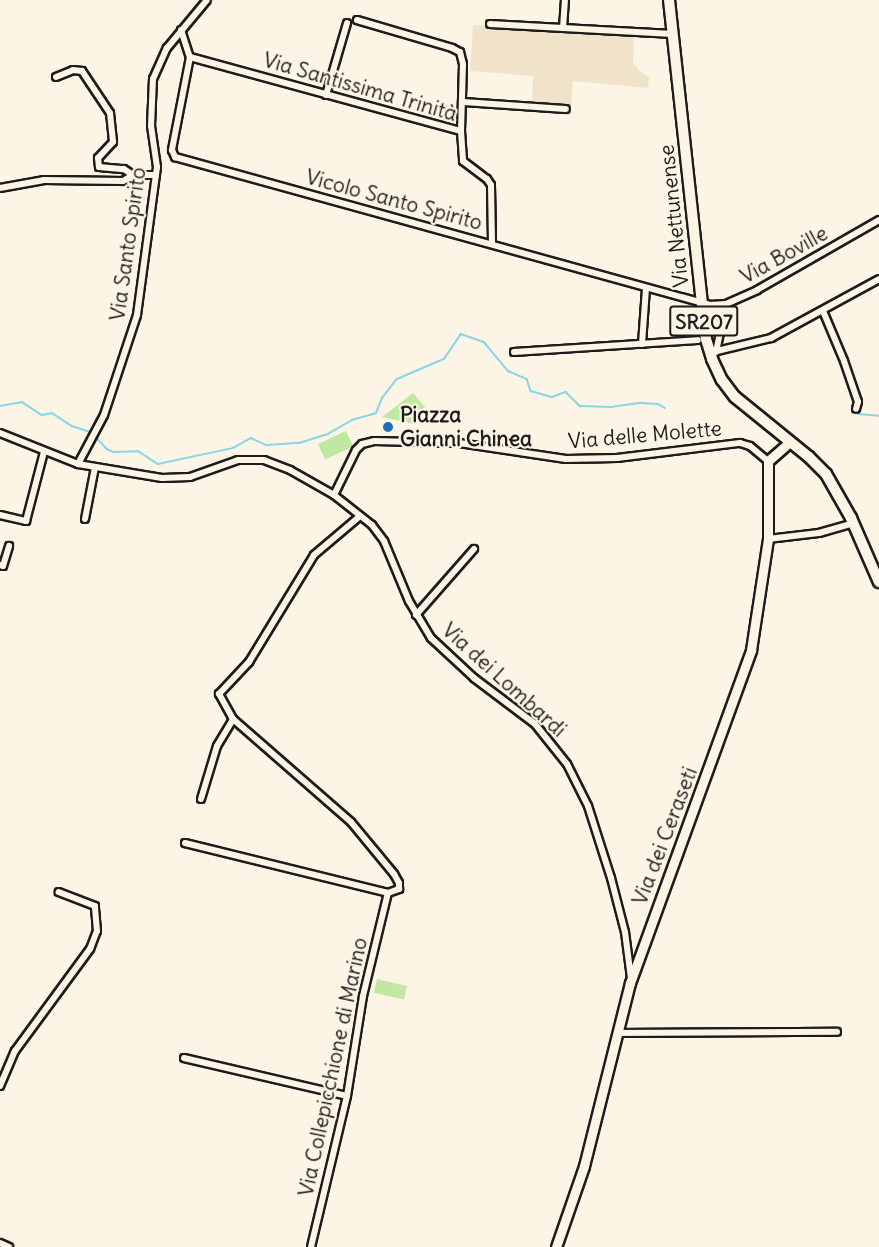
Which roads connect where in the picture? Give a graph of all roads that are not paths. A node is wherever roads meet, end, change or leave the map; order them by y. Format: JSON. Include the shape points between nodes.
{"nodes":[{"id":1,"x":207,"y":0,"type":"edge"},
{"id":2,"x":565,"y":0,"type":"edge"},
{"id":3,"x":669,"y":0,"type":"edge"},
{"id":4,"x":357,"y":20,"type":"dead end"},
{"id":5,"x":347,"y":23,"type":"dead end"},
{"id":6,"x":490,"y":24,"type":"dead end"},
{"id":7,"x":563,"y":28,"type":"junction"},
{"id":8,"x":180,"y":30,"type":"junction"},
{"id":9,"x":673,"y":34,"type":"junction"},
{"id":10,"x":190,"y":57,"type":"junction"},
{"id":11,"x":56,"y":77,"type":"dead end"},
{"id":12,"x":326,"y":95,"type":"junction"},
{"id":13,"x":463,"y":102,"type":"junction"},
{"id":14,"x":566,"y":109,"type":"dead end"},
{"id":15,"x":461,"y":130,"type":"junction"},
{"id":16,"x":133,"y":175,"type":"junction"},
{"id":17,"x":156,"y":175,"type":"junction"},
{"id":18,"x":0,"y":188,"type":"edge"},
{"id":19,"x":879,"y":220,"type":"edge"},
{"id":20,"x":492,"y":244,"type":"junction"},
{"id":21,"x":879,"y":279,"type":"edge"},
{"id":22,"x":646,"y":288,"type":"junction"},
{"id":23,"x":702,"y":302,"type":"junction"},
{"id":24,"x":726,"y":304,"type":"junction"},
{"id":25,"x":823,"y":311,"type":"junction"},
{"id":26,"x":698,"y":340,"type":"dead end"},
{"id":27,"x":642,"y":344,"type":"junction"},
{"id":28,"x":514,"y":352,"type":"dead end"},
{"id":29,"x":714,"y":353,"type":"junction"},
{"id":30,"x":856,"y":409,"type":"dead end"},
{"id":31,"x":0,"y":433,"type":"edge"},
{"id":32,"x":790,"y":442,"type":"junction"},
{"id":33,"x":44,"y":452,"type":"junction"},
{"id":34,"x":768,"y":462,"type":"junction"},
{"id":35,"x":78,"y":464,"type":"junction"},
{"id":36,"x":95,"y":467,"type":"junction"},
{"id":37,"x":334,"y":495,"type":"junction"},
{"id":38,"x":0,"y":515,"type":"edge"},
{"id":39,"x":360,"y":516,"type":"junction"},
{"id":40,"x":85,"y":519,"type":"dead end"},
{"id":41,"x":854,"y":523,"type":"junction"},
{"id":42,"x":768,"y":539,"type":"junction"},
{"id":43,"x":9,"y":546,"type":"dead end"},
{"id":44,"x":474,"y":549,"type":"dead end"},
{"id":45,"x":0,"y":565,"type":"edge"},
{"id":46,"x":876,"y":567,"type":"edge"},
{"id":47,"x":879,"y":582,"type":"edge"},
{"id":48,"x":416,"y":615,"type":"junction"},
{"id":49,"x":233,"y":719,"type":"junction"},
{"id":50,"x":201,"y":799,"type":"dead end"},
{"id":51,"x":185,"y":843,"type":"dead end"},
{"id":52,"x":59,"y":892,"type":"dead end"},
{"id":53,"x":388,"y":893,"type":"junction"},
{"id":54,"x":631,"y":980,"type":"junction"},
{"id":55,"x":837,"y":1032,"type":"dead end"},
{"id":56,"x":618,"y":1033,"type":"junction"},
{"id":57,"x":184,"y":1058,"type":"dead end"},
{"id":58,"x":0,"y":1086,"type":"edge"},
{"id":59,"x":346,"y":1096,"type":"junction"},
{"id":60,"x":0,"y":1243,"type":"edge"},
{"id":61,"x":9,"y":1247,"type":"edge"},
{"id":62,"x":311,"y":1247,"type":"edge"},
{"id":63,"x":556,"y":1247,"type":"edge"}],
"edges":[{"from":1,"to":8,"type":"street","name":"Via Santo Spirito"},
{"from":2,"to":7,"type":"street"},
{"from":3,"to":9,"type":"main road","name":"Via Nettunense","number":"SR207"},
{"from":4,"to":13,"type":"street","via":[[458,51],[463,62]]},
{"from":5,"to":12,"type":"street"},
{"from":6,"to":7,"type":"street"},
{"from":7,"to":9,"type":"street"},
{"from":8,"to":10,"type":"street"},
{"from":8,"to":17,"type":"street","name":"Via Santo Spirito","via":[[163,54],[153,79],[150,112]]},
{"from":9,"to":23,"type":"main road","name":"Via Nettunense","number":"SR207"},
{"from":10,"to":12,"type":"street","name":"Via Santissima Trinità"},
{"from":10,"to":20,"type":"street","name":"Vicolo Santo Spirito","via":[[172,150],[175,156]]},
{"from":11,"to":16,"type":"street","via":[[74,70],[85,74],[113,124],[112,144],[97,164],[102,168],[124,169]]},
{"from":12,"to":15,"type":"street","name":"Via Santissima Trinità"},
{"from":13,"to":14,"type":"street"},
{"from":13,"to":15,"type":"street"},
{"from":15,"to":20,"type":"street","name":"Via Santissima Trinità","via":[[463,161],[488,178],[491,185]]},
{"from":16,"to":17,"type":"street"},
{"from":16,"to":18,"type":"street","via":[[123,181],[44,180]]},
{"from":17,"to":35,"type":"street","name":"Via Santo Spirito","via":[[136,318],[110,400]]},
{"from":19,"to":24,"type":"street","name":"Via Boville"},
{"from":20,"to":22,"type":"street","name":"Vicolo Santo Spirito"},
{"from":21,"to":25,"type":"street"},
{"from":22,"to":23,"type":"street","name":"Vicolo Santo Spirito"},
{"from":22,"to":27,"type":"street"},
{"from":23,"to":24,"type":"street","name":"Via Boville"},
{"from":23,"to":29,"type":"main road","name":"Via Nettunense","number":"SR207"},
{"from":24,"to":29,"type":"street"},
{"from":25,"to":29,"type":"street","via":[[771,338]]},
{"from":25,"to":30,"type":"street","via":[[844,361],[857,400]]},
{"from":26,"to":27,"type":"street"},
{"from":27,"to":28,"type":"street"},
{"from":29,"to":32,"type":"main road","name":"Via Nettunense","number":"SR207","via":[[718,374],[735,397]]},
{"from":31,"to":33,"type":"street","name":"Via dei Lombardi"},
{"from":32,"to":34,"type":"street"},
{"from":32,"to":41,"type":"main road","name":"Via Nettunense","number":"SR207","via":[[826,474]]},
{"from":33,"to":35,"type":"street","name":"Via dei Lombardi"},
{"from":33,"to":38,"type":"street","via":[[26,521]]},
{"from":34,"to":37,"type":"street","name":"Via delle Molette","via":[[741,443],[617,458],[566,459],[453,443],[372,441],[356,450]]},
{"from":34,"to":42,"type":"street","name":"Via dei Ceraseti"},
{"from":35,"to":36,"type":"street","name":"Via dei Lombardi"},
{"from":36,"to":37,"type":"street","name":"Via dei Lombardi","via":[[176,479],[198,475],[225,463],[256,459],[281,466]]},
{"from":36,"to":40,"type":"street"},
{"from":37,"to":39,"type":"street","name":"Via dei Lombardi"},
{"from":39,"to":48,"type":"street","name":"Via dei Lombardi","via":[[384,541]]},
{"from":39,"to":49,"type":"street","name":"Via Collepicchione di Marino","via":[[316,552],[249,663],[220,691]]},
{"from":41,"to":42,"type":"street","via":[[816,534]]},
{"from":41,"to":46,"type":"main road","name":"Via Nettunense","number":"SR207"},
{"from":42,"to":54,"type":"street","name":"Via dei Ceraseti","via":[[750,656]]},
{"from":43,"to":45,"type":"street","via":[[3,566]]},
{"from":44,"to":48,"type":"street"},
{"from":46,"to":47,"type":"main road","name":"Via Nettunense","number":"SR207"},
{"from":48,"to":54,"type":"street","name":"Via dei Lombardi","via":[[437,645],[535,724],[567,764],[588,806],[608,868],[624,926]]},
{"from":49,"to":50,"type":"street","via":[[214,751]]},
{"from":49,"to":53,"type":"street","name":"Via Collepicchione di Marino","via":[[351,822],[397,878],[399,889]]},
{"from":51,"to":53,"type":"street"},
{"from":52,"to":58,"type":"street","via":[[94,906],[97,931],[90,949],[15,1051]]},
{"from":53,"to":59,"type":"street","name":"Via Collepicchione di Marino","via":[[363,996]]},
{"from":54,"to":56,"type":"street","name":"Via dei Ceraseti"},
{"from":55,"to":56,"type":"street"},
{"from":56,"to":63,"type":"street","name":"Via dei Ceraseti","via":[[583,1172]]},
{"from":57,"to":59,"type":"street"},
{"from":59,"to":62,"type":"street","name":"Via Collepicchione di Marino"},
{"from":60,"to":61,"type":"street"}]}
